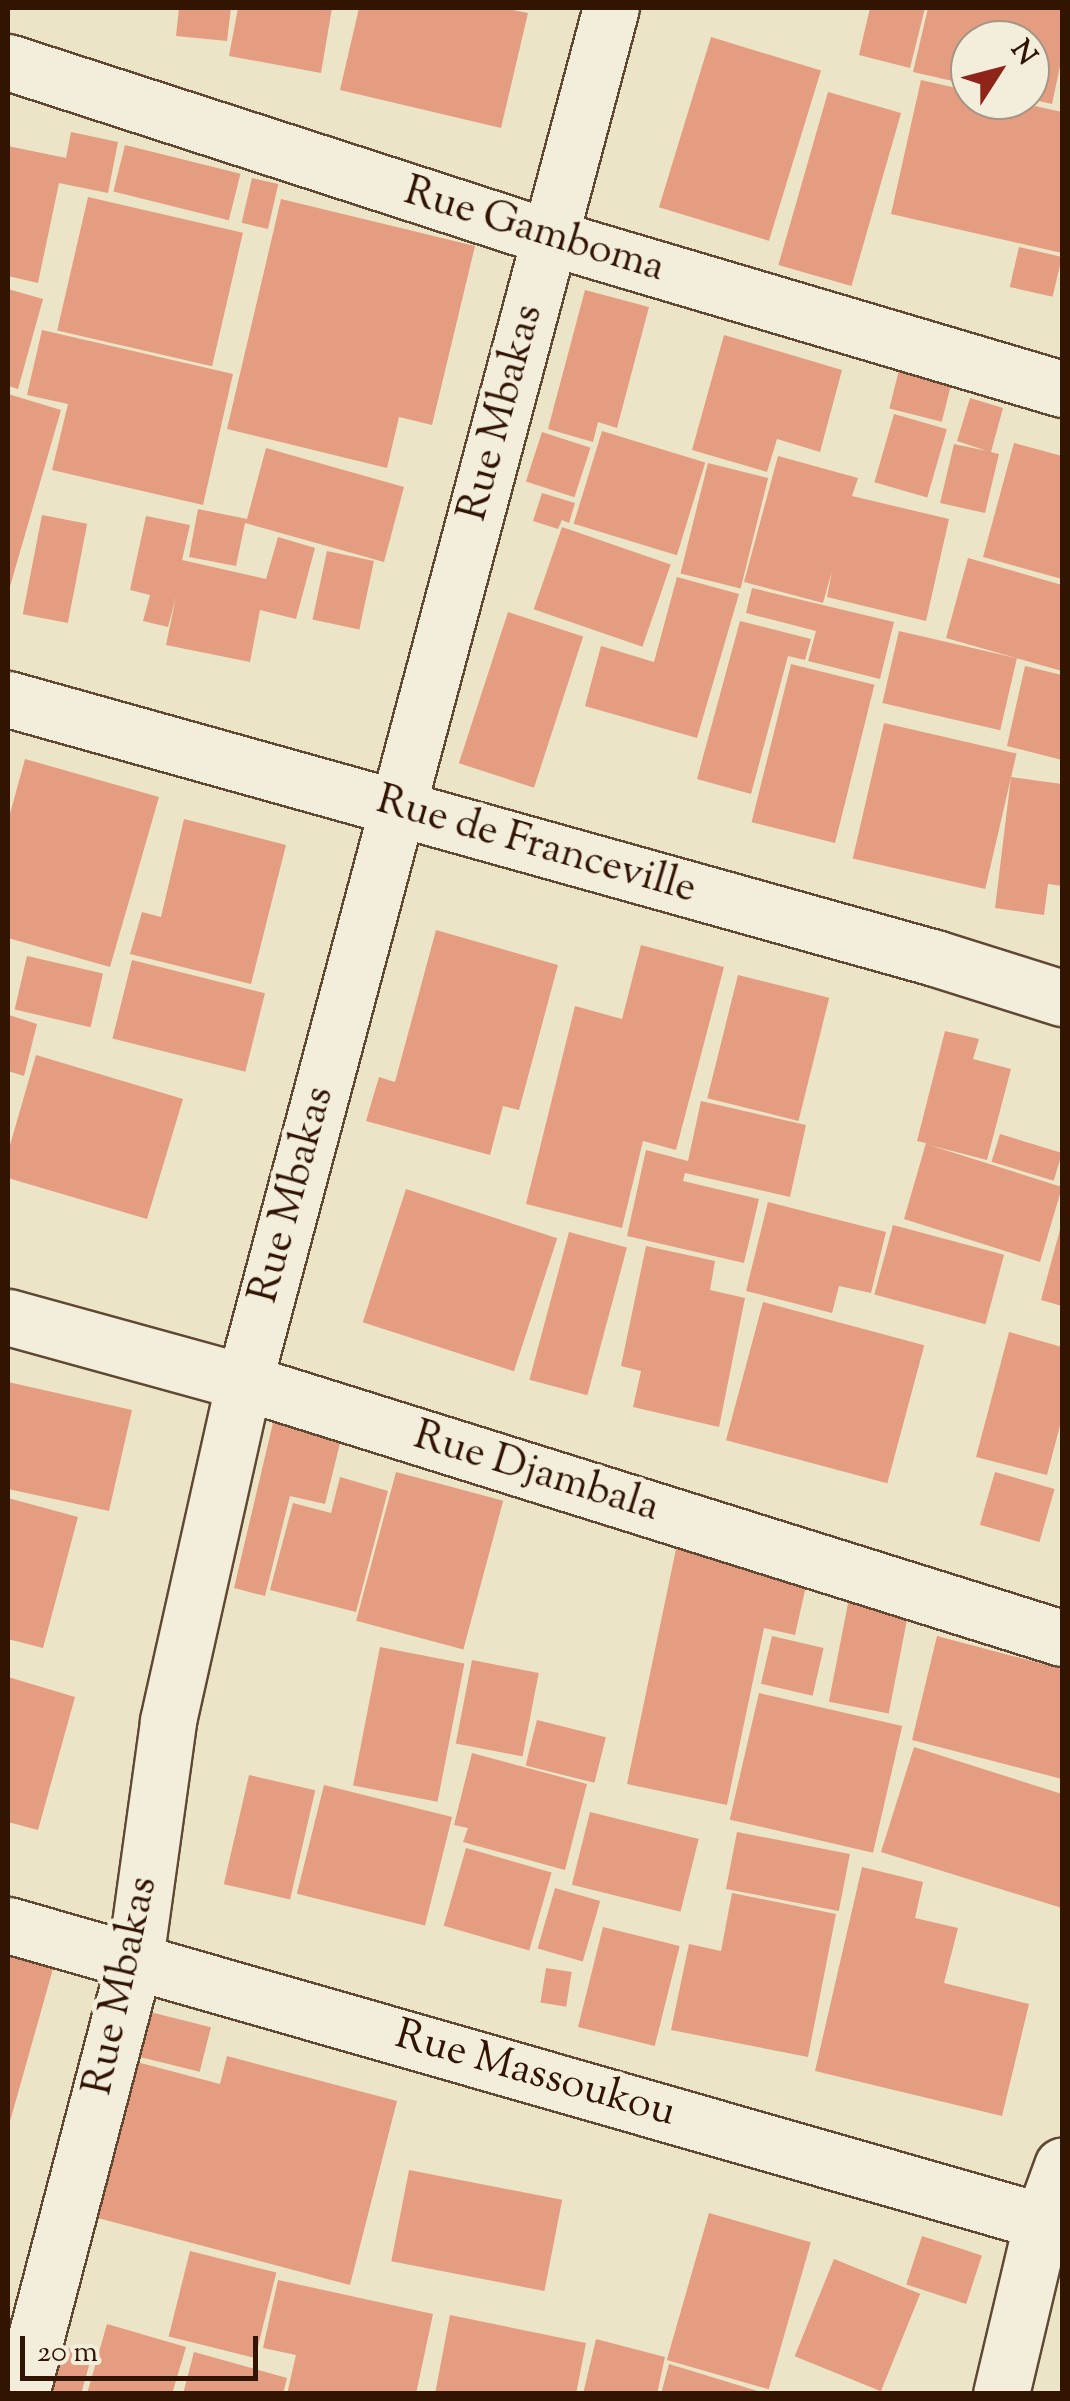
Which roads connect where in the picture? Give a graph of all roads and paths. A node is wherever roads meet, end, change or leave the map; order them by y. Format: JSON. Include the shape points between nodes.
{"nodes":[{"id":1,"x":611,"y":8,"type":"edge"},
{"id":2,"x":8,"y":62,"type":"edge"},
{"id":3,"x":550,"y":238,"type":"junction"},
{"id":4,"x":1062,"y":389,"type":"edge"},
{"id":5,"x":8,"y":699,"type":"edge"},
{"id":6,"x":394,"y":806,"type":"junction"},
{"id":7,"x":1062,"y":998,"type":"edge"},
{"id":8,"x":8,"y":1317,"type":"edge"},
{"id":9,"x":244,"y":1382,"type":"junction"},
{"id":10,"x":1062,"y":1638,"type":"edge"},
{"id":11,"x":8,"y":1925,"type":"edge"},
{"id":12,"x":135,"y":1960,"type":"junction"},
{"id":13,"x":1062,"y":2166,"type":"edge"},
{"id":14,"x":1052,"y":2224,"type":"edge"},
{"id":15,"x":21,"y":2394,"type":"edge"},
{"id":16,"x":1000,"y":2394,"type":"edge"}],
"edges":[{"from":1,"to":3,"type":"street","name":"Rue Mbakas"},
{"from":2,"to":3,"type":"street","name":"Rue Gamboma"},
{"from":3,"to":4,"type":"street","name":"Rue Gamboma"},
{"from":3,"to":6,"type":"street","name":"Rue Mbakas"},
{"from":5,"to":6,"type":"street","name":"Rue de Franceville"},
{"from":6,"to":7,"type":"street","name":"Rue de Franceville"},
{"from":6,"to":9,"type":"street","name":"Rue Mbakas"},
{"from":8,"to":9,"type":"street","name":"Rue Djambala"},
{"from":9,"to":10,"type":"street","name":"Rue Djambala"},
{"from":9,"to":12,"type":"street","name":"Rue Mbakas","via":[[168,1721]]},
{"from":11,"to":12,"type":"street","name":"Rue Massoukou"},
{"from":12,"to":14,"type":"street","name":"Rue Massoukou"},
{"from":12,"to":15,"type":"street","name":"Rue Mbakas"},
{"from":13,"to":14,"type":"street"},
{"from":14,"to":16,"type":"street"}]}
